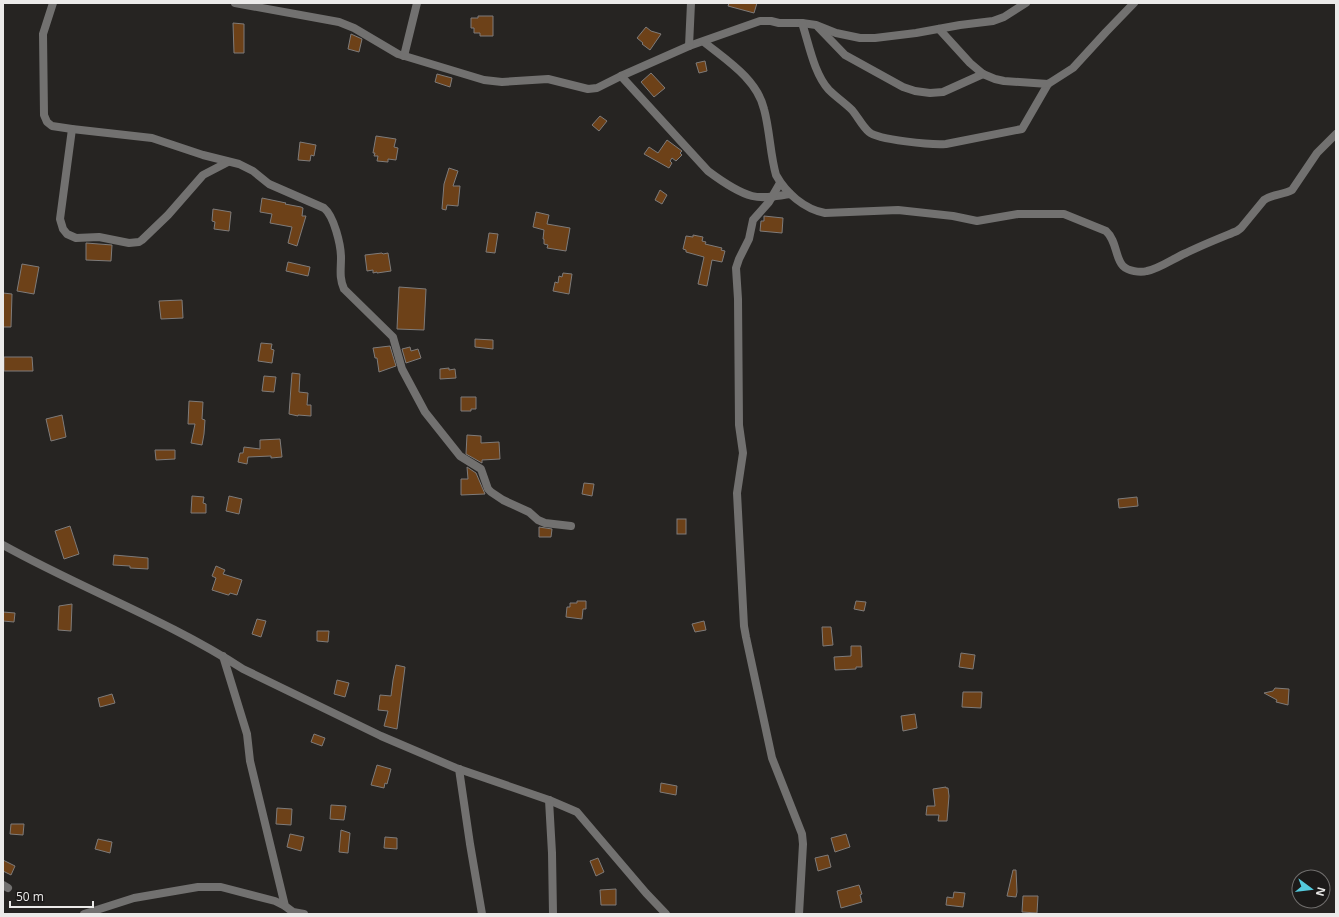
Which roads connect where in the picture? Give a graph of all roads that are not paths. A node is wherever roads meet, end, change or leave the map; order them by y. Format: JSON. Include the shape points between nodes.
{"nodes":[{"id":1,"x":53,"y":3,"type":"edge"},
{"id":2,"x":235,"y":3,"type":"edge"},
{"id":3,"x":417,"y":3,"type":"edge"},
{"id":4,"x":691,"y":3,"type":"edge"},
{"id":5,"x":1026,"y":3,"type":"edge"},
{"id":6,"x":1134,"y":3,"type":"edge"},
{"id":7,"x":802,"y":23,"type":"junction"},
{"id":8,"x":816,"y":26,"type":"junction"},
{"id":9,"x":939,"y":29,"type":"junction"},
{"id":10,"x":704,"y":42,"type":"junction"},
{"id":11,"x":689,"y":46,"type":"junction"},
{"id":12,"x":404,"y":56,"type":"junction"},
{"id":13,"x":983,"y":74,"type":"junction"},
{"id":14,"x":621,"y":76,"type":"junction"},
{"id":15,"x":1048,"y":84,"type":"junction"},
{"id":16,"x":72,"y":129,"type":"junction"},
{"id":17,"x":1336,"y":134,"type":"edge"},
{"id":18,"x":228,"y":162,"type":"junction"},
{"id":19,"x":780,"y":183,"type":"junction"},
{"id":20,"x":790,"y":194,"type":"junction"},
{"id":21,"x":773,"y":196,"type":"junction"},
{"id":22,"x":571,"y":526,"type":"dead end"},
{"id":23,"x":3,"y":545,"type":"edge"},
{"id":24,"x":223,"y":656,"type":"junction"},
{"id":25,"x":459,"y":769,"type":"junction"},
{"id":26,"x":548,"y":800,"type":"junction"},
{"id":27,"x":285,"y":906,"type":"junction"},
{"id":28,"x":84,"y":914,"type":"edge"},
{"id":29,"x":304,"y":914,"type":"edge"},
{"id":30,"x":482,"y":914,"type":"edge"},
{"id":31,"x":553,"y":914,"type":"edge"},
{"id":32,"x":666,"y":914,"type":"edge"},
{"id":33,"x":799,"y":914,"type":"edge"}],
"edges":[{"from":1,"to":16,"type":"street","via":[[43,34],[44,115],[52,126]]},
{"from":2,"to":12,"type":"street","via":[[339,22],[354,28],[392,52]]},
{"from":3,"to":12,"type":"street"},
{"from":4,"to":11,"type":"street"},
{"from":5,"to":9,"type":"street","via":[[994,21]]},
{"from":6,"to":15,"type":"street","via":[[1073,68]]},
{"from":7,"to":8,"type":"street"},
{"from":7,"to":10,"type":"street","via":[[760,22]]},
{"from":7,"to":15,"type":"street","via":[[817,71],[828,90],[852,110],[869,133],[883,138],[934,145],[1022,129]]},
{"from":8,"to":9,"type":"street","via":[[860,38]]},
{"from":8,"to":13,"type":"street","via":[[845,55],[915,91],[943,92]]},
{"from":9,"to":13,"type":"street"},
{"from":10,"to":11,"type":"street"},
{"from":10,"to":19,"type":"street","via":[[744,76],[758,94],[764,108],[774,167]]},
{"from":11,"to":14,"type":"street"},
{"from":12,"to":14,"type":"street","via":[[493,82],[548,79],[591,89]]},
{"from":13,"to":15,"type":"street","via":[[1004,81]]},
{"from":14,"to":21,"type":"street","via":[[708,171],[752,196]]},
{"from":16,"to":18,"type":"street","via":[[152,138]]},
{"from":16,"to":18,"type":"street","via":[[60,219],[62,229],[76,238],[99,237],[129,243],[139,242],[168,215],[203,175]]},
{"from":17,"to":20,"type":"street","via":[[1317,153],[1292,190],[1268,197],[1237,231],[1143,272],[1128,270],[1121,264],[1111,235],[1106,231],[1064,214],[1018,214],[977,221],[898,210],[825,213],[815,211]]},
{"from":18,"to":22,"type":"street","via":[[246,167],[269,184],[328,210],[340,245],[341,283],[344,289],[394,337],[402,370],[425,412],[442,435],[460,456],[481,469],[488,489],[493,494],[529,512],[545,524]]},
{"from":19,"to":20,"type":"street"},
{"from":19,"to":21,"type":"street"},
{"from":20,"to":21,"type":"street"},
{"from":21,"to":33,"type":"street","via":[[753,220],[747,244],[737,264],[739,425],[743,453],[736,493],[746,637],[772,758],[802,834]]},
{"from":23,"to":24,"type":"street"},
{"from":24,"to":25,"type":"street","via":[[243,669],[381,736]]},
{"from":24,"to":27,"type":"street","via":[[247,734],[250,761]]},
{"from":25,"to":26,"type":"street"},
{"from":25,"to":30,"type":"street"},
{"from":26,"to":31,"type":"street"},
{"from":26,"to":32,"type":"street","via":[[582,817]]},
{"from":27,"to":28,"type":"street","via":[[276,901],[221,887],[198,887],[134,898]]},
{"from":27,"to":29,"type":"street","via":[[293,912]]}]}
